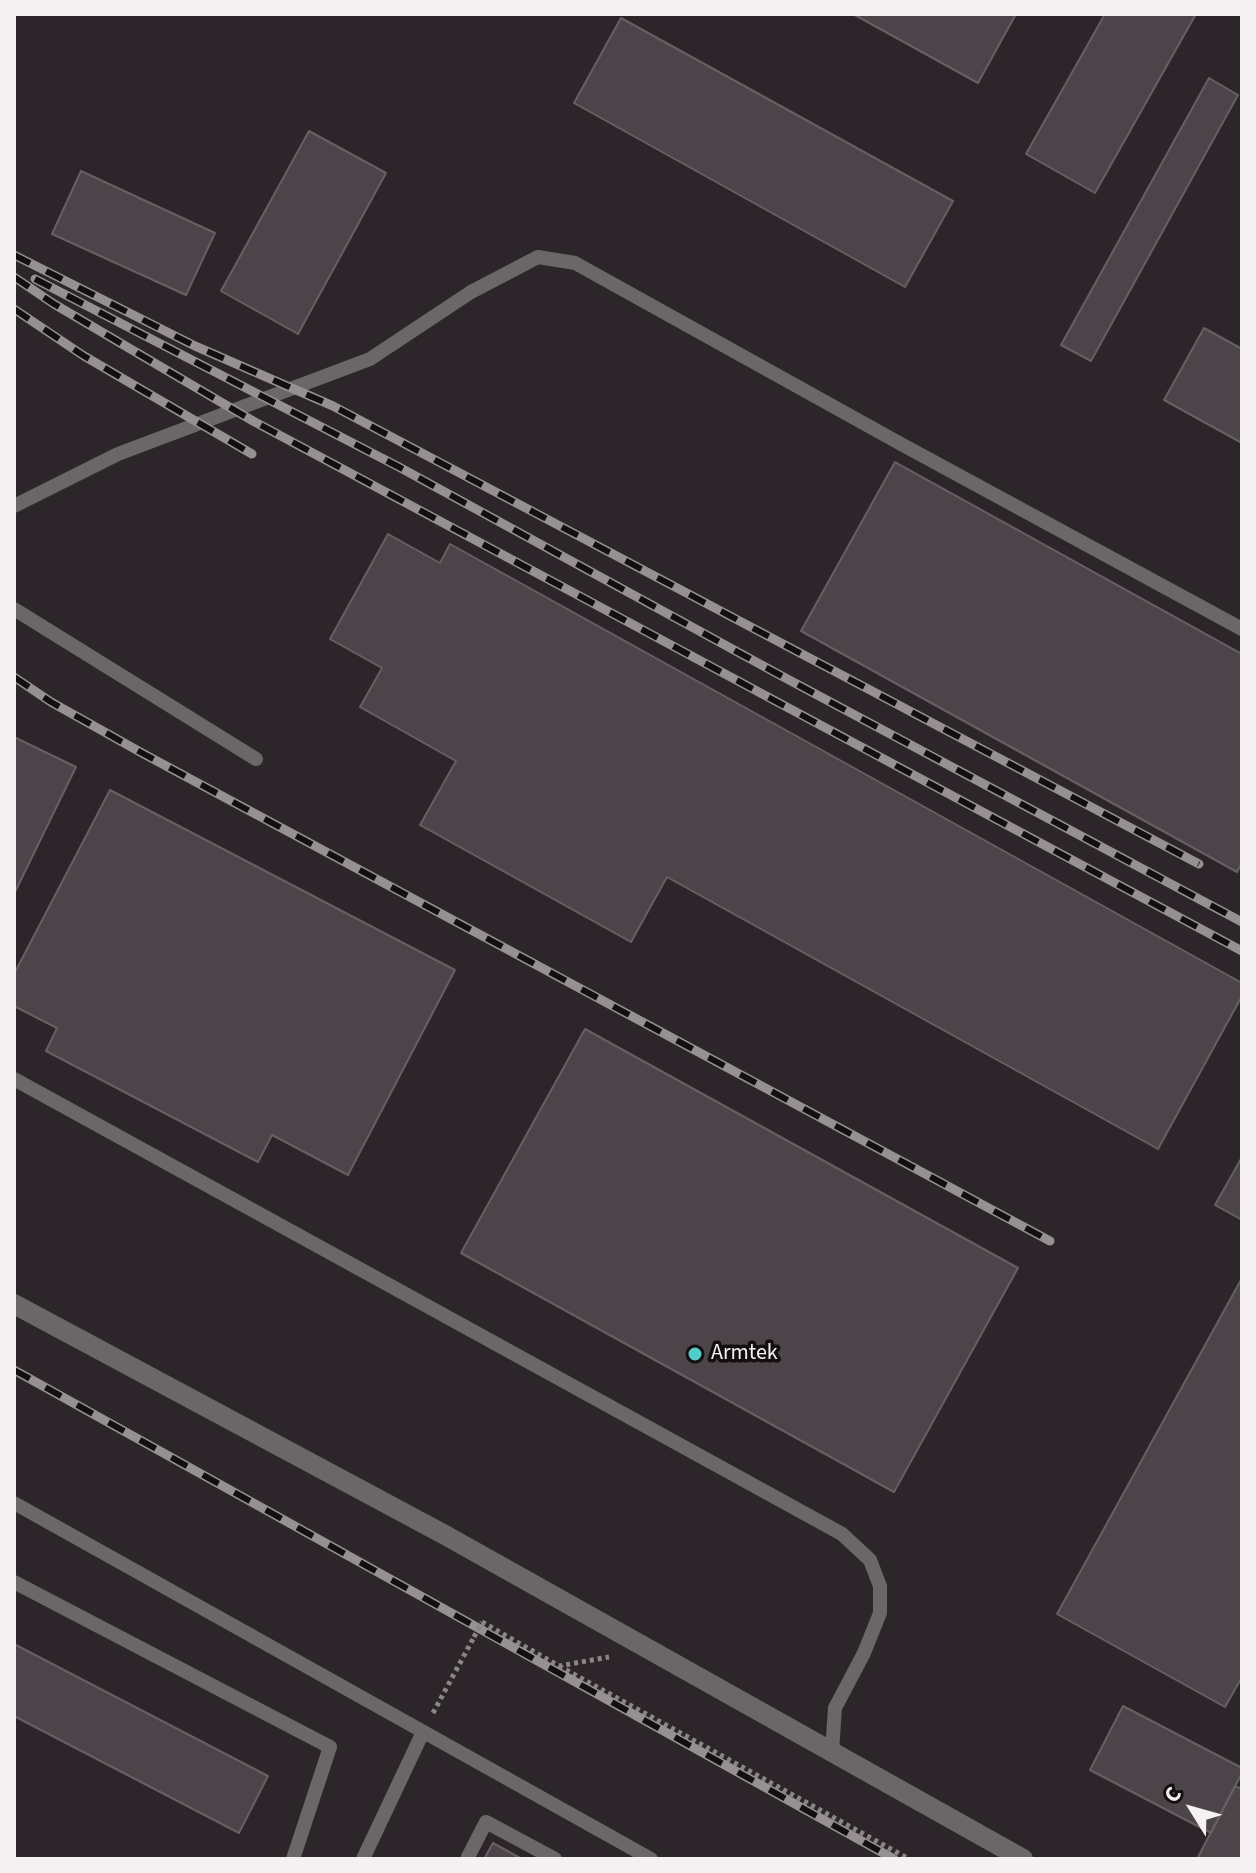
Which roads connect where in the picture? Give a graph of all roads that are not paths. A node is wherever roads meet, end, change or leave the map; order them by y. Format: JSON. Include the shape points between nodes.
{"nodes":[{"id":1,"x":14,"y":506,"type":"edge"},
{"id":2,"x":14,"y":609,"type":"edge"},
{"id":3,"x":1242,"y":629,"type":"edge"},
{"id":4,"x":256,"y":759,"type":"dead end"},
{"id":5,"x":14,"y":1079,"type":"edge"},
{"id":6,"x":14,"y":1304,"type":"edge"},
{"id":7,"x":14,"y":1503,"type":"edge"},
{"id":8,"x":14,"y":1582,"type":"edge"},
{"id":9,"x":423,"y":1732,"type":"junction"},
{"id":10,"x":832,"y":1752,"type":"junction"},
{"id":11,"x":293,"y":1859,"type":"edge"},
{"id":12,"x":363,"y":1859,"type":"edge"},
{"id":13,"x":467,"y":1859,"type":"edge"},
{"id":14,"x":555,"y":1859,"type":"edge"},
{"id":15,"x":651,"y":1859,"type":"edge"},
{"id":16,"x":1023,"y":1859,"type":"edge"}],
"edges":[{"from":1,"to":3,"type":"lane","via":[[118,454],[370,359],[471,292],[538,257],[575,263]]},
{"from":2,"to":4,"type":"lane"},
{"from":5,"to":10,"type":"lane","via":[[842,1534],[870,1560],[880,1586],[880,1613],[835,1708]]},
{"from":6,"to":10,"type":"street"},
{"from":7,"to":9,"type":"lane"},
{"from":8,"to":11,"type":"lane","via":[[330,1747]]},
{"from":9,"to":12,"type":"lane"},
{"from":9,"to":15,"type":"lane"},
{"from":10,"to":16,"type":"street"},
{"from":13,"to":14,"type":"lane","via":[[486,1822]]}]}
